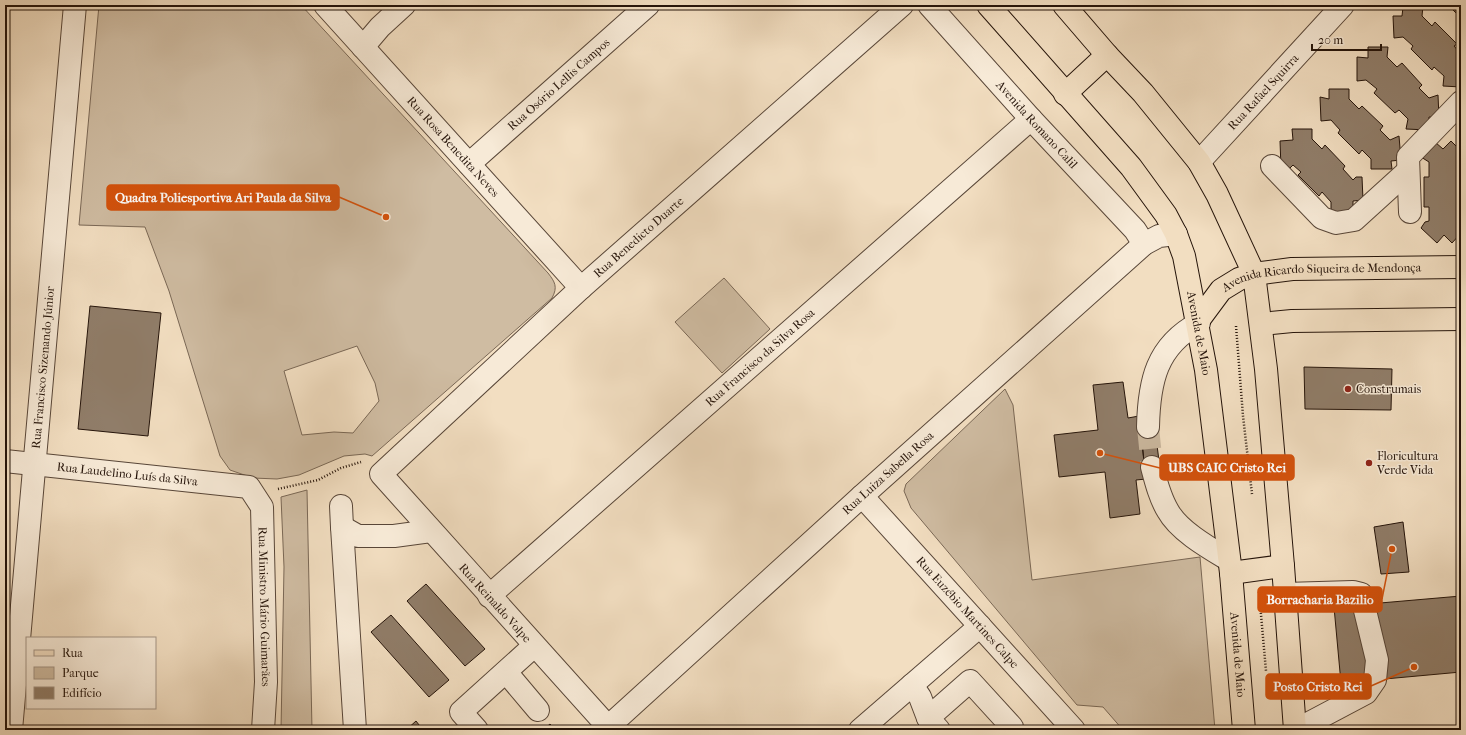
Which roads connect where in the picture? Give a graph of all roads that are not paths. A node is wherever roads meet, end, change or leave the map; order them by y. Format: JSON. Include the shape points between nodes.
{"nodes":[{"id":1,"x":75,"y":5,"type":"edge"},
{"id":2,"x":325,"y":5,"type":"edge"},
{"id":3,"x":404,"y":5,"type":"edge"},
{"id":4,"x":648,"y":5,"type":"edge"},
{"id":5,"x":902,"y":5,"type":"edge"},
{"id":6,"x":929,"y":5,"type":"edge"},
{"id":7,"x":988,"y":5,"type":"edge"},
{"id":8,"x":1064,"y":5,"type":"edge"},
{"id":9,"x":1343,"y":5,"type":"edge"},
{"id":10,"x":363,"y":47,"type":"junction"},
{"id":11,"x":1107,"y":56,"type":"junction"},
{"id":12,"x":1065,"y":94,"type":"junction"},
{"id":13,"x":1461,"y":102,"type":"edge"},
{"id":14,"x":1031,"y":119,"type":"junction"},
{"id":15,"x":1453,"y":121,"type":"edge"},
{"id":16,"x":1199,"y":162,"type":"junction"},
{"id":17,"x":469,"y":164,"type":"junction"},
{"id":18,"x":1272,"y":166,"type":"dead end"},
{"id":19,"x":1408,"y":171,"type":"junction"},
{"id":20,"x":1410,"y":212,"type":"dead end"},
{"id":21,"x":1176,"y":234,"type":"junction"},
{"id":22,"x":1144,"y":244,"type":"junction"},
{"id":23,"x":1461,"y":267,"type":"edge"},
{"id":24,"x":1254,"y":274,"type":"junction"},
{"id":25,"x":581,"y":288,"type":"junction"},
{"id":26,"x":1461,"y":319,"type":"edge"},
{"id":27,"x":1198,"y":322,"type":"junction"},
{"id":28,"x":1261,"y":324,"type":"junction"},
{"id":29,"x":1148,"y":427,"type":"tunnel mouth"},
{"id":30,"x":5,"y":461,"type":"edge"},
{"id":31,"x":34,"y":464,"type":"junction"},
{"id":32,"x":1152,"y":467,"type":"tunnel mouth"},
{"id":33,"x":384,"y":471,"type":"joint"},
{"id":34,"x":250,"y":486,"type":"joint"},
{"id":35,"x":862,"y":496,"type":"junction"},
{"id":36,"x":341,"y":506,"type":"dead end"},
{"id":37,"x":342,"y":527,"type":"junction"},
{"id":38,"x":431,"y":531,"type":"junction"},
{"id":39,"x":1230,"y":566,"type":"junction"},
{"id":40,"x":1283,"y":566,"type":"junction"},
{"id":41,"x":1285,"y":594,"type":"junction"},
{"id":42,"x":489,"y":596,"type":"junction"},
{"id":43,"x":980,"y":626,"type":"junction"},
{"id":44,"x":534,"y":646,"type":"junction"},
{"id":45,"x":506,"y":672,"type":"junction"},
{"id":46,"x":912,"y":685,"type":"junction"},
{"id":47,"x":538,"y":710,"type":"dead end"},
{"id":48,"x":934,"y":724,"type":"edge"},
{"id":49,"x":1012,"y":728,"type":"dead end"},
{"id":50,"x":610,"y":729,"type":"edge"},
{"id":51,"x":11,"y":730,"type":"edge"},
{"id":52,"x":263,"y":730,"type":"edge"},
{"id":53,"x":354,"y":730,"type":"edge"},
{"id":54,"x":477,"y":730,"type":"edge"},
{"id":55,"x":860,"y":730,"type":"edge"},
{"id":56,"x":1074,"y":730,"type":"edge"},
{"id":57,"x":1244,"y":730,"type":"edge"},
{"id":58,"x":1296,"y":730,"type":"edge"}],
"edges":[{"from":1,"to":31,"type":"street","name":"Rua Francisco Sizenando Júnior"},
{"from":2,"to":10,"type":"street","name":"Rua Rosa Benedita Neves"},
{"from":3,"to":10,"type":"street"},
{"from":4,"to":17,"type":"street","name":"Rua Osório Lellis Campos"},
{"from":5,"to":25,"type":"street","name":"Rua Benedicto Duarte"},
{"from":6,"to":14,"type":"street","name":"Avenida Romano Calil"},
{"from":7,"to":12,"type":"main road","name":"Avenida de Maio"},
{"from":8,"to":11,"type":"main road"},
{"from":9,"to":16,"type":"street","name":"Rua Rafael Squirra"},
{"from":10,"to":17,"type":"street","name":"Rua Rosa Benedita Neves"},
{"from":11,"to":12,"type":"main road"},
{"from":11,"to":16,"type":"main road","via":[[1143,93]]},
{"from":12,"to":21,"type":"main road","name":"Avenida de Maio","via":[[1131,167],[1166,215]]},
{"from":13,"to":15,"type":"street"},
{"from":14,"to":22,"type":"street","name":"Avenida Romano Calil","via":[[1135,230]]},
{"from":14,"to":42,"type":"street","name":"Rua Francisco da Silva Rosa"},
{"from":15,"to":19,"type":"street","via":[[1408,157]]},
{"from":16,"to":24,"type":"main road","via":[[1217,194]]},
{"from":17,"to":25,"type":"street","name":"Rua Rosa Benedita Neves"},
{"from":18,"to":19,"type":"street","via":[[1322,218],[1336,223],[1354,220]]},
{"from":19,"to":20,"type":"street"},
{"from":21,"to":22,"type":"street","name":"Rua Luiza Sabella Rosa","via":[[1159,236]]},
{"from":21,"to":27,"type":"main road","name":"Avenida de Maio","via":[[1184,256]]},
{"from":22,"to":35,"type":"street","name":"Rua Luiza Sabella Rosa"},
{"from":23,"to":24,"type":"main road","name":"Avenida Ricardo Siqueira de Mendonça","via":[[1292,269]]},
{"from":24,"to":27,"type":"main road","name":"Avenida Ricardo Siqueira de Mendonça","via":[[1239,279],[1221,290]]},
{"from":24,"to":28,"type":"main road"},
{"from":25,"to":33,"type":"street","name":"Rua Benedicto Duarte"},
{"from":26,"to":28,"type":"main road","via":[[1292,321]]},
{"from":27,"to":29,"type":"street","via":[[1175,340],[1161,357],[1149,400]]},
{"from":27,"to":39,"type":"main road","name":"Avenida de Maio"},
{"from":28,"to":40,"type":"main road"},
{"from":30,"to":31,"type":"street","name":"Rua Laudelino Luís da Silva"},
{"from":31,"to":34,"type":"street","name":"Rua Laudelino Luís da Silva"},
{"from":31,"to":51,"type":"street","name":"Rua Francisco Sizenando Júnior"},
{"from":32,"to":39,"type":"street","via":[[1168,512]]},
{"from":33,"to":38,"type":"street","name":"Rua Reinaldo Volpe"},
{"from":34,"to":52,"type":"street","name":"Rua Ministro Mário Guimarães","via":[[262,507],[266,682]]},
{"from":35,"to":43,"type":"street","name":"Rua Euzébio Martines Calpe"},
{"from":35,"to":50,"type":"street","name":"Rua Luiza Sabella Rosa"},
{"from":36,"to":37,"type":"street"},
{"from":37,"to":38,"type":"street","via":[[358,536],[394,536]]},
{"from":37,"to":53,"type":"street"},
{"from":38,"to":42,"type":"street","name":"Rua Reinaldo Volpe"},
{"from":39,"to":40,"type":"main road"},
{"from":39,"to":57,"type":"main road","name":"Avenida de Maio"},
{"from":40,"to":41,"type":"main road"},
{"from":41,"to":58,"type":"main road"},
{"from":41,"to":58,"type":"street","via":[[1361,594],[1377,660],[1375,680],[1366,694]]},
{"from":42,"to":44,"type":"street","name":"Rua Reinaldo Volpe"},
{"from":43,"to":46,"type":"street"},
{"from":43,"to":56,"type":"street","name":"Rua Euzébio Martines Calpe"},
{"from":44,"to":45,"type":"street"},
{"from":44,"to":50,"type":"street","name":"Rua Reinaldo Volpe"},
{"from":45,"to":47,"type":"street"},
{"from":45,"to":54,"type":"street","via":[[461,712]]},
{"from":46,"to":48,"type":"street"},
{"from":46,"to":55,"type":"street"},
{"from":48,"to":49,"type":"street","via":[[970,681]]}]}
